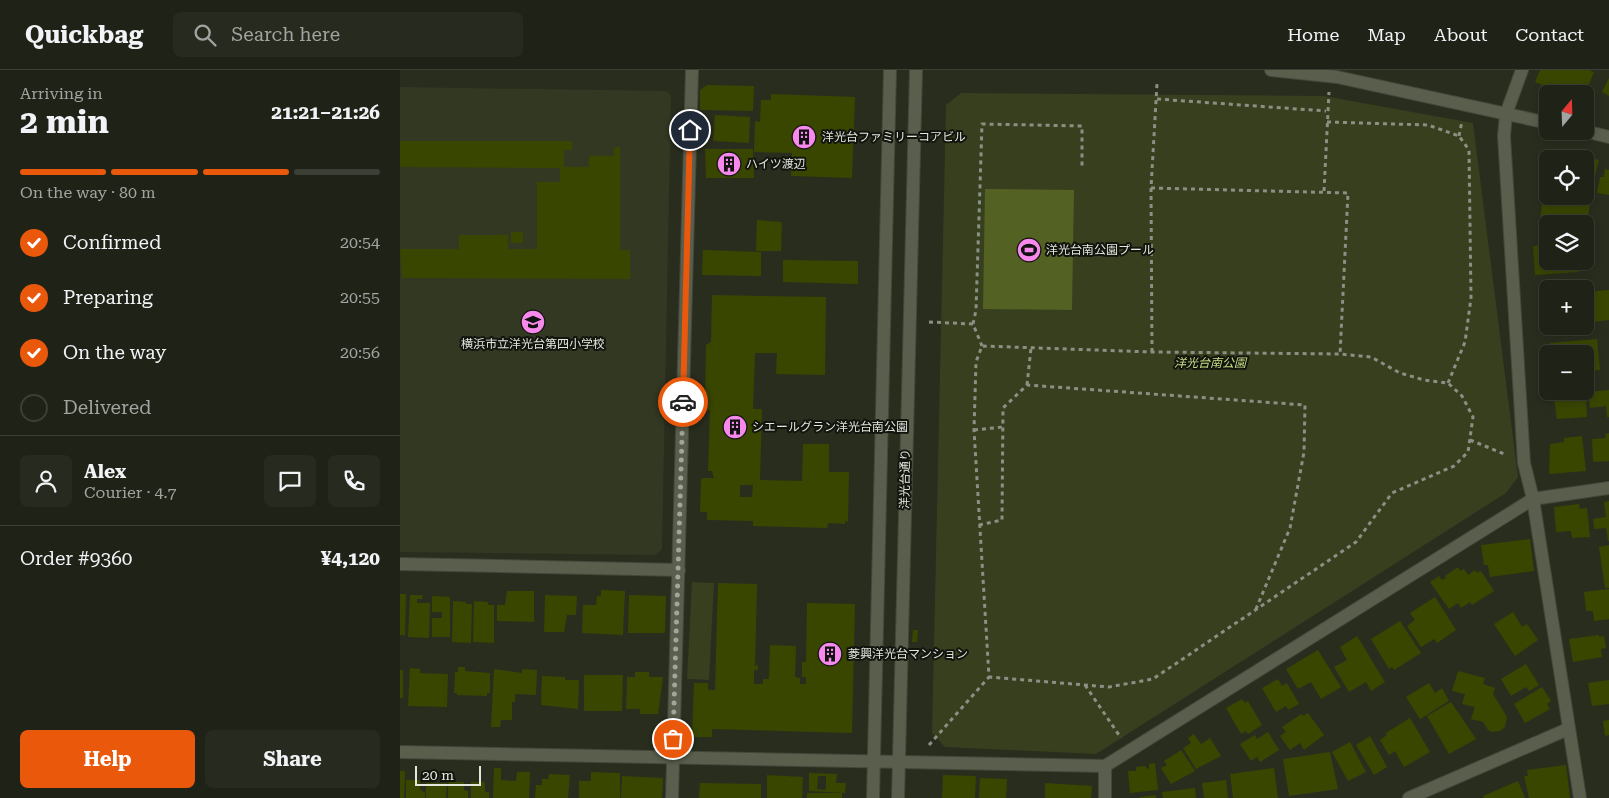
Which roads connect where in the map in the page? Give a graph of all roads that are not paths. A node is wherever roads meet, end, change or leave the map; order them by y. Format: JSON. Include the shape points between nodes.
{"nodes":[{"id":1,"x":692,"y":70,"type":"edge"},
{"id":2,"x":890,"y":70,"type":"edge"},
{"id":3,"x":916,"y":70,"type":"edge"},
{"id":4,"x":1271,"y":70,"type":"edge"},
{"id":5,"x":1522,"y":70,"type":"edge"},
{"id":6,"x":1506,"y":114,"type":"junction"},
{"id":7,"x":1539,"y":121,"type":"edge"},
{"id":8,"x":1594,"y":133,"type":"edge"},
{"id":9,"x":1609,"y":137,"type":"edge"},
{"id":10,"x":1609,"y":488,"type":"edge"},
{"id":11,"x":1533,"y":499,"type":"junction"},
{"id":12,"x":400,"y":564,"type":"edge"},
{"id":13,"x":679,"y":570,"type":"junction"},
{"id":14,"x":1568,"y":729,"type":"junction"},
{"id":15,"x":400,"y":752,"type":"edge"},
{"id":16,"x":673,"y":758,"type":"junction"},
{"id":17,"x":874,"y":762,"type":"junction"},
{"id":18,"x":898,"y":762,"type":"junction"},
{"id":19,"x":1105,"y":766,"type":"junction"},
{"id":20,"x":672,"y":798,"type":"edge"},
{"id":21,"x":873,"y":798,"type":"edge"},
{"id":22,"x":898,"y":798,"type":"edge"},
{"id":23,"x":1105,"y":798,"type":"edge"},
{"id":24,"x":1409,"y":798,"type":"edge"},
{"id":25,"x":1580,"y":798,"type":"edge"}],
"edges":[{"from":1,"to":13,"type":"street"},
{"from":2,"to":17,"type":"street","name":"洋光台通り"},
{"from":3,"to":18,"type":"street","name":"洋光台通り"},
{"from":4,"to":6,"type":"street","via":[[1337,77]]},
{"from":5,"to":6,"type":"street"},
{"from":6,"to":7,"type":"street"},
{"from":6,"to":11,"type":"street","via":[[1504,136],[1524,463]]},
{"from":8,"to":9,"type":"street"},
{"from":10,"to":11,"type":"street"},
{"from":11,"to":14,"type":"street"},
{"from":11,"to":19,"type":"street"},
{"from":12,"to":13,"type":"street"},
{"from":13,"to":16,"type":"street"},
{"from":14,"to":24,"type":"street"},
{"from":14,"to":25,"type":"street"},
{"from":15,"to":16,"type":"street"},
{"from":16,"to":17,"type":"street"},
{"from":16,"to":20,"type":"street"},
{"from":17,"to":18,"type":"street"},
{"from":17,"to":21,"type":"street","name":"洋光台通り"},
{"from":18,"to":19,"type":"street"},
{"from":18,"to":22,"type":"street","name":"洋光台通り"},
{"from":19,"to":23,"type":"street"}]}
